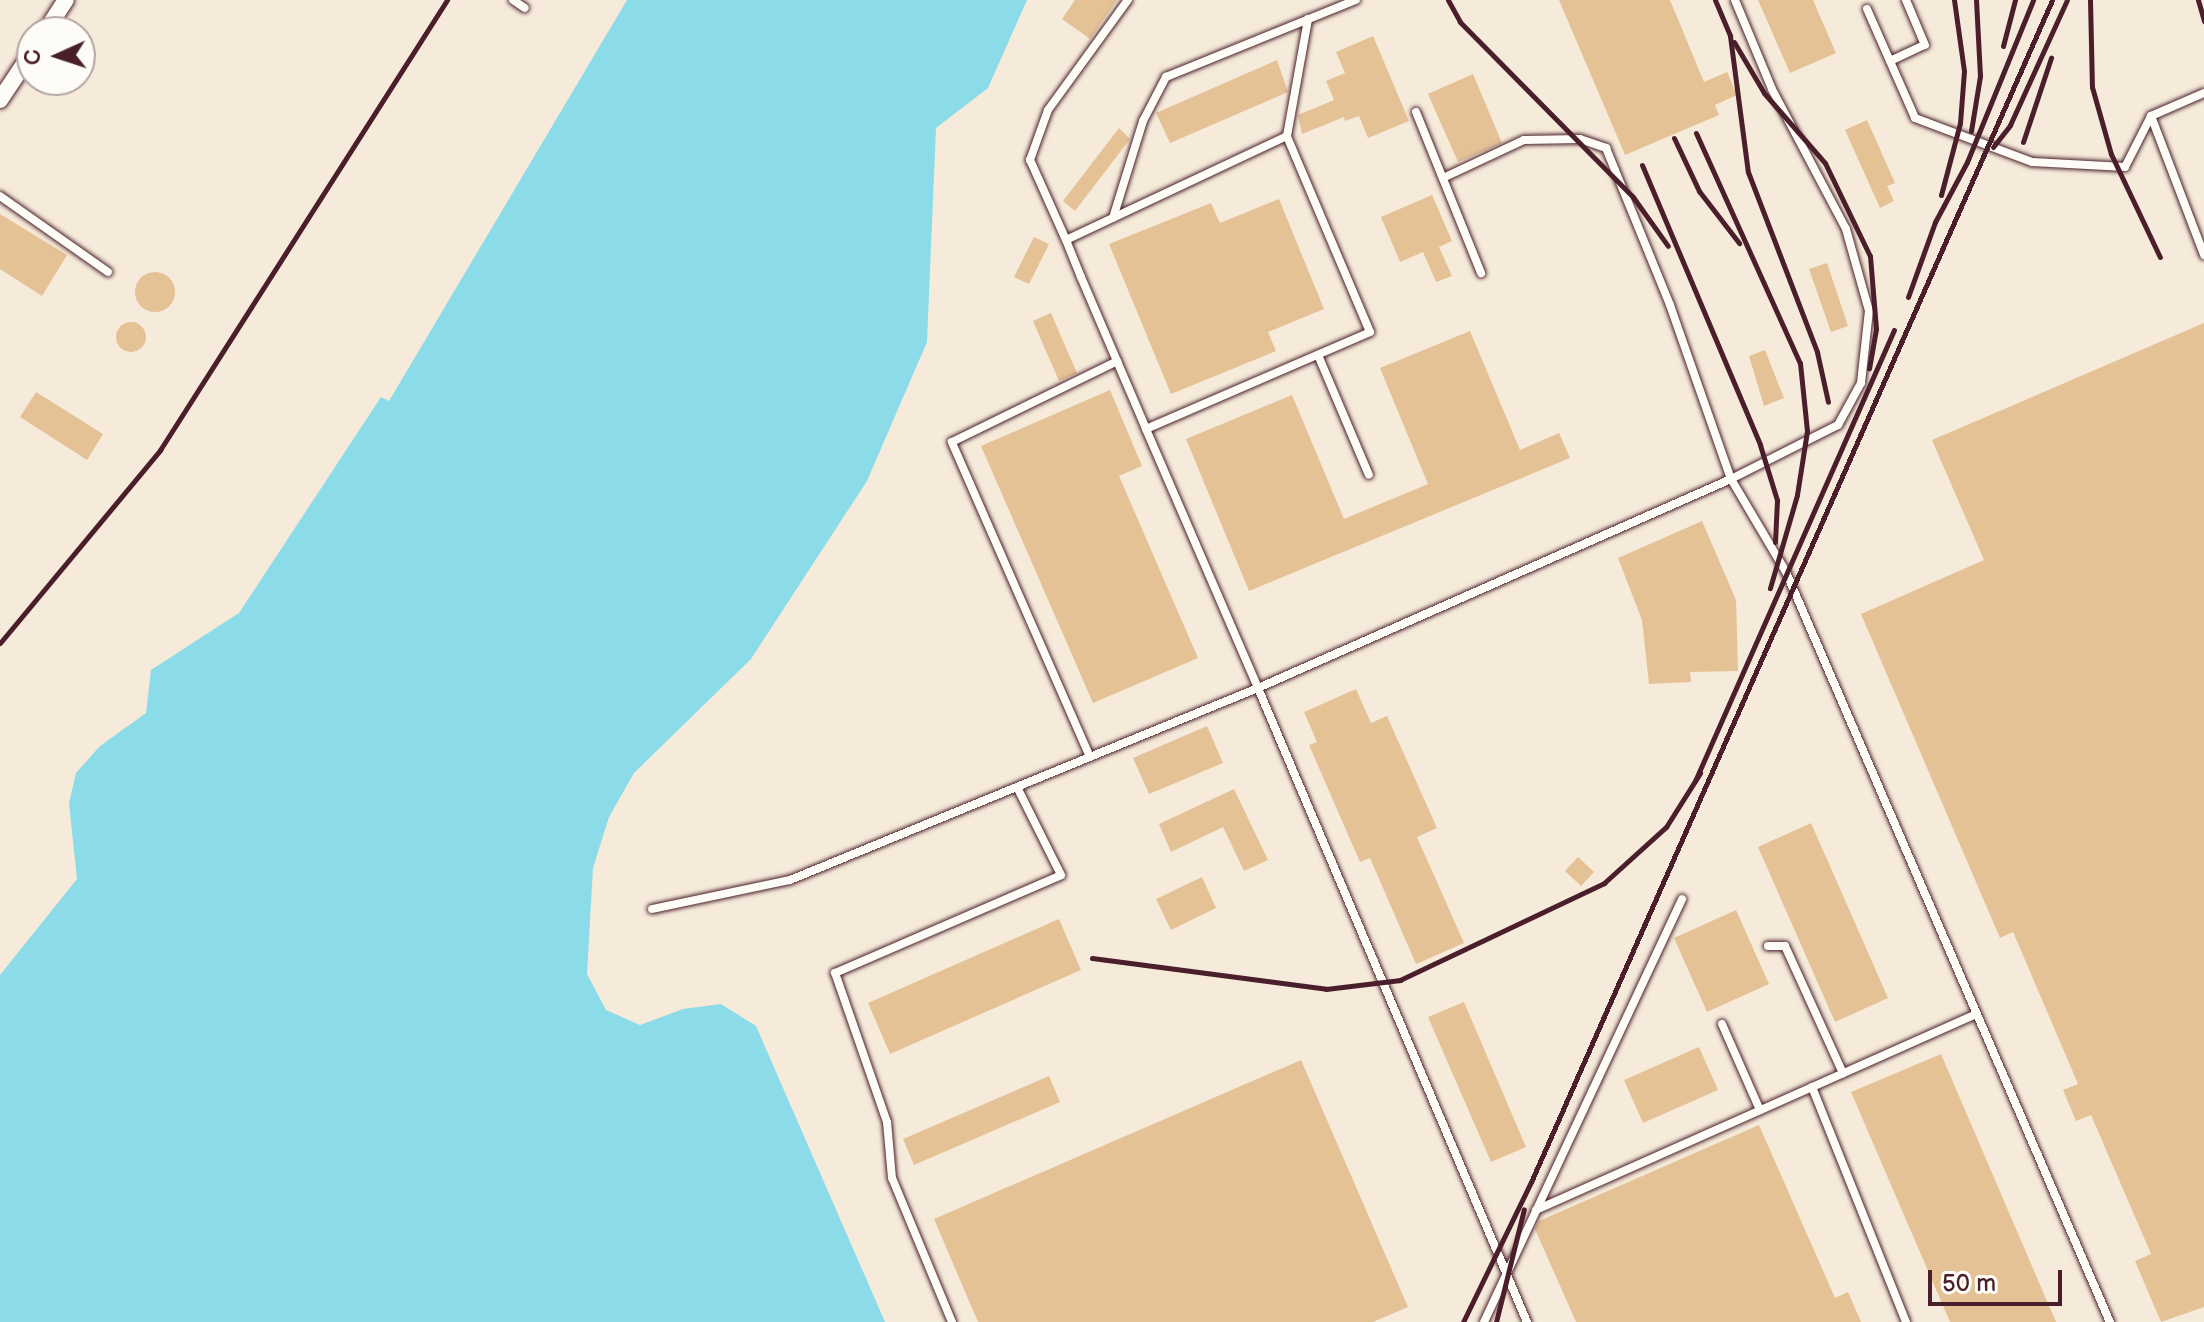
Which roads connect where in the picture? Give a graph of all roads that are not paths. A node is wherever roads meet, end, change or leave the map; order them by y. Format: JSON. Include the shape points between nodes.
{"nodes":[{"id":1,"x":513,"y":0,"type":"edge"},
{"id":2,"x":1128,"y":0,"type":"edge"},
{"id":3,"x":1356,"y":0,"type":"edge"},
{"id":4,"x":1735,"y":0,"type":"edge"},
{"id":5,"x":1906,"y":0,"type":"edge"},
{"id":6,"x":525,"y":8,"type":"dead end"},
{"id":7,"x":1867,"y":9,"type":"dead end"},
{"id":8,"x":1308,"y":19,"type":"junction"},
{"id":9,"x":1890,"y":61,"type":"junction"},
{"id":10,"x":16,"y":76,"type":"edge"},
{"id":11,"x":2204,"y":93,"type":"edge"},
{"id":12,"x":0,"y":100,"type":"edge"},
{"id":13,"x":1416,"y":112,"type":"dead end"},
{"id":14,"x":2151,"y":116,"type":"junction"},
{"id":15,"x":1287,"y":136,"type":"junction"},
{"id":16,"x":1443,"y":178,"type":"junction"},
{"id":17,"x":0,"y":196,"type":"edge"},
{"id":18,"x":1113,"y":218,"type":"junction"},
{"id":19,"x":1066,"y":240,"type":"junction"},
{"id":20,"x":2204,"y":255,"type":"edge"},
{"id":21,"x":108,"y":272,"type":"dead end"},
{"id":22,"x":1481,"y":273,"type":"dead end"},
{"id":23,"x":1318,"y":355,"type":"junction"},
{"id":24,"x":1117,"y":361,"type":"junction"},
{"id":25,"x":1146,"y":429,"type":"junction"},
{"id":26,"x":1369,"y":475,"type":"dead end"},
{"id":27,"x":1731,"y":479,"type":"junction"},
{"id":28,"x":1258,"y":688,"type":"junction"},
{"id":29,"x":1090,"y":757,"type":"junction"},
{"id":30,"x":1017,"y":787,"type":"junction"},
{"id":31,"x":1682,"y":899,"type":"dead end"},
{"id":32,"x":652,"y":909,"type":"dead end"},
{"id":33,"x":1768,"y":946,"type":"dead end"},
{"id":34,"x":1976,"y":1014,"type":"junction"},
{"id":35,"x":1722,"y":1024,"type":"dead end"},
{"id":36,"x":1843,"y":1073,"type":"junction"},
{"id":37,"x":1812,"y":1087,"type":"junction"},
{"id":38,"x":1760,"y":1110,"type":"junction"},
{"id":39,"x":1536,"y":1210,"type":"junction"},
{"id":40,"x":1507,"y":1273,"type":"junction"},
{"id":41,"x":952,"y":1322,"type":"edge"},
{"id":42,"x":1484,"y":1322,"type":"edge"},
{"id":43,"x":1527,"y":1322,"type":"edge"},
{"id":44,"x":1906,"y":1322,"type":"edge"},
{"id":45,"x":2110,"y":1322,"type":"edge"}],
"edges":[{"from":1,"to":6,"type":"lane"},
{"from":2,"to":19,"type":"lane","via":[[1048,110],[1030,160]]},
{"from":3,"to":8,"type":"lane"},
{"from":4,"to":27,"type":"lane","via":[[1772,89],[1846,229],[1869,311],[1861,383],[1838,425]]},
{"from":5,"to":9,"type":"lane","via":[[1925,45]]},
{"from":7,"to":9,"type":"lane"},
{"from":8,"to":15,"type":"lane"},
{"from":8,"to":18,"type":"lane","via":[[1166,77],[1143,121]]},
{"from":9,"to":14,"type":"lane","via":[[1915,118],[2032,162],[2125,167]]},
{"from":10,"to":12,"type":"street"},
{"from":11,"to":14,"type":"lane"},
{"from":13,"to":16,"type":"lane"},
{"from":14,"to":20,"type":"lane"},
{"from":15,"to":18,"type":"lane"},
{"from":15,"to":23,"type":"lane","via":[[1370,332]]},
{"from":16,"to":22,"type":"lane"},
{"from":16,"to":27,"type":"lane","via":[[1524,140],[1548,136],[1606,148],[1670,305]]},
{"from":17,"to":21,"type":"lane"},
{"from":18,"to":19,"type":"lane"},
{"from":19,"to":24,"type":"lane"},
{"from":23,"to":25,"type":"lane"},
{"from":23,"to":26,"type":"lane"},
{"from":24,"to":25,"type":"lane"},
{"from":24,"to":29,"type":"lane","via":[[952,442]]},
{"from":25,"to":28,"type":"lane"},
{"from":27,"to":28,"type":"lane"},
{"from":27,"to":34,"type":"lane","via":[[1786,572]]},
{"from":28,"to":29,"type":"lane"},
{"from":28,"to":40,"type":"lane"},
{"from":29,"to":30,"type":"lane"},
{"from":30,"to":32,"type":"lane","via":[[790,880]]},
{"from":30,"to":41,"type":"lane","via":[[1061,875],[835,973],[887,1122],[892,1178]]},
{"from":31,"to":39,"type":"lane"},
{"from":33,"to":36,"type":"lane","via":[[1785,946]]},
{"from":34,"to":36,"type":"lane"},
{"from":34,"to":45,"type":"lane"},
{"from":35,"to":38,"type":"lane"},
{"from":36,"to":37,"type":"lane"},
{"from":37,"to":38,"type":"lane"},
{"from":37,"to":44,"type":"lane"},
{"from":38,"to":39,"type":"lane"},
{"from":39,"to":40,"type":"lane"},
{"from":40,"to":42,"type":"lane"},
{"from":40,"to":43,"type":"lane"}]}
